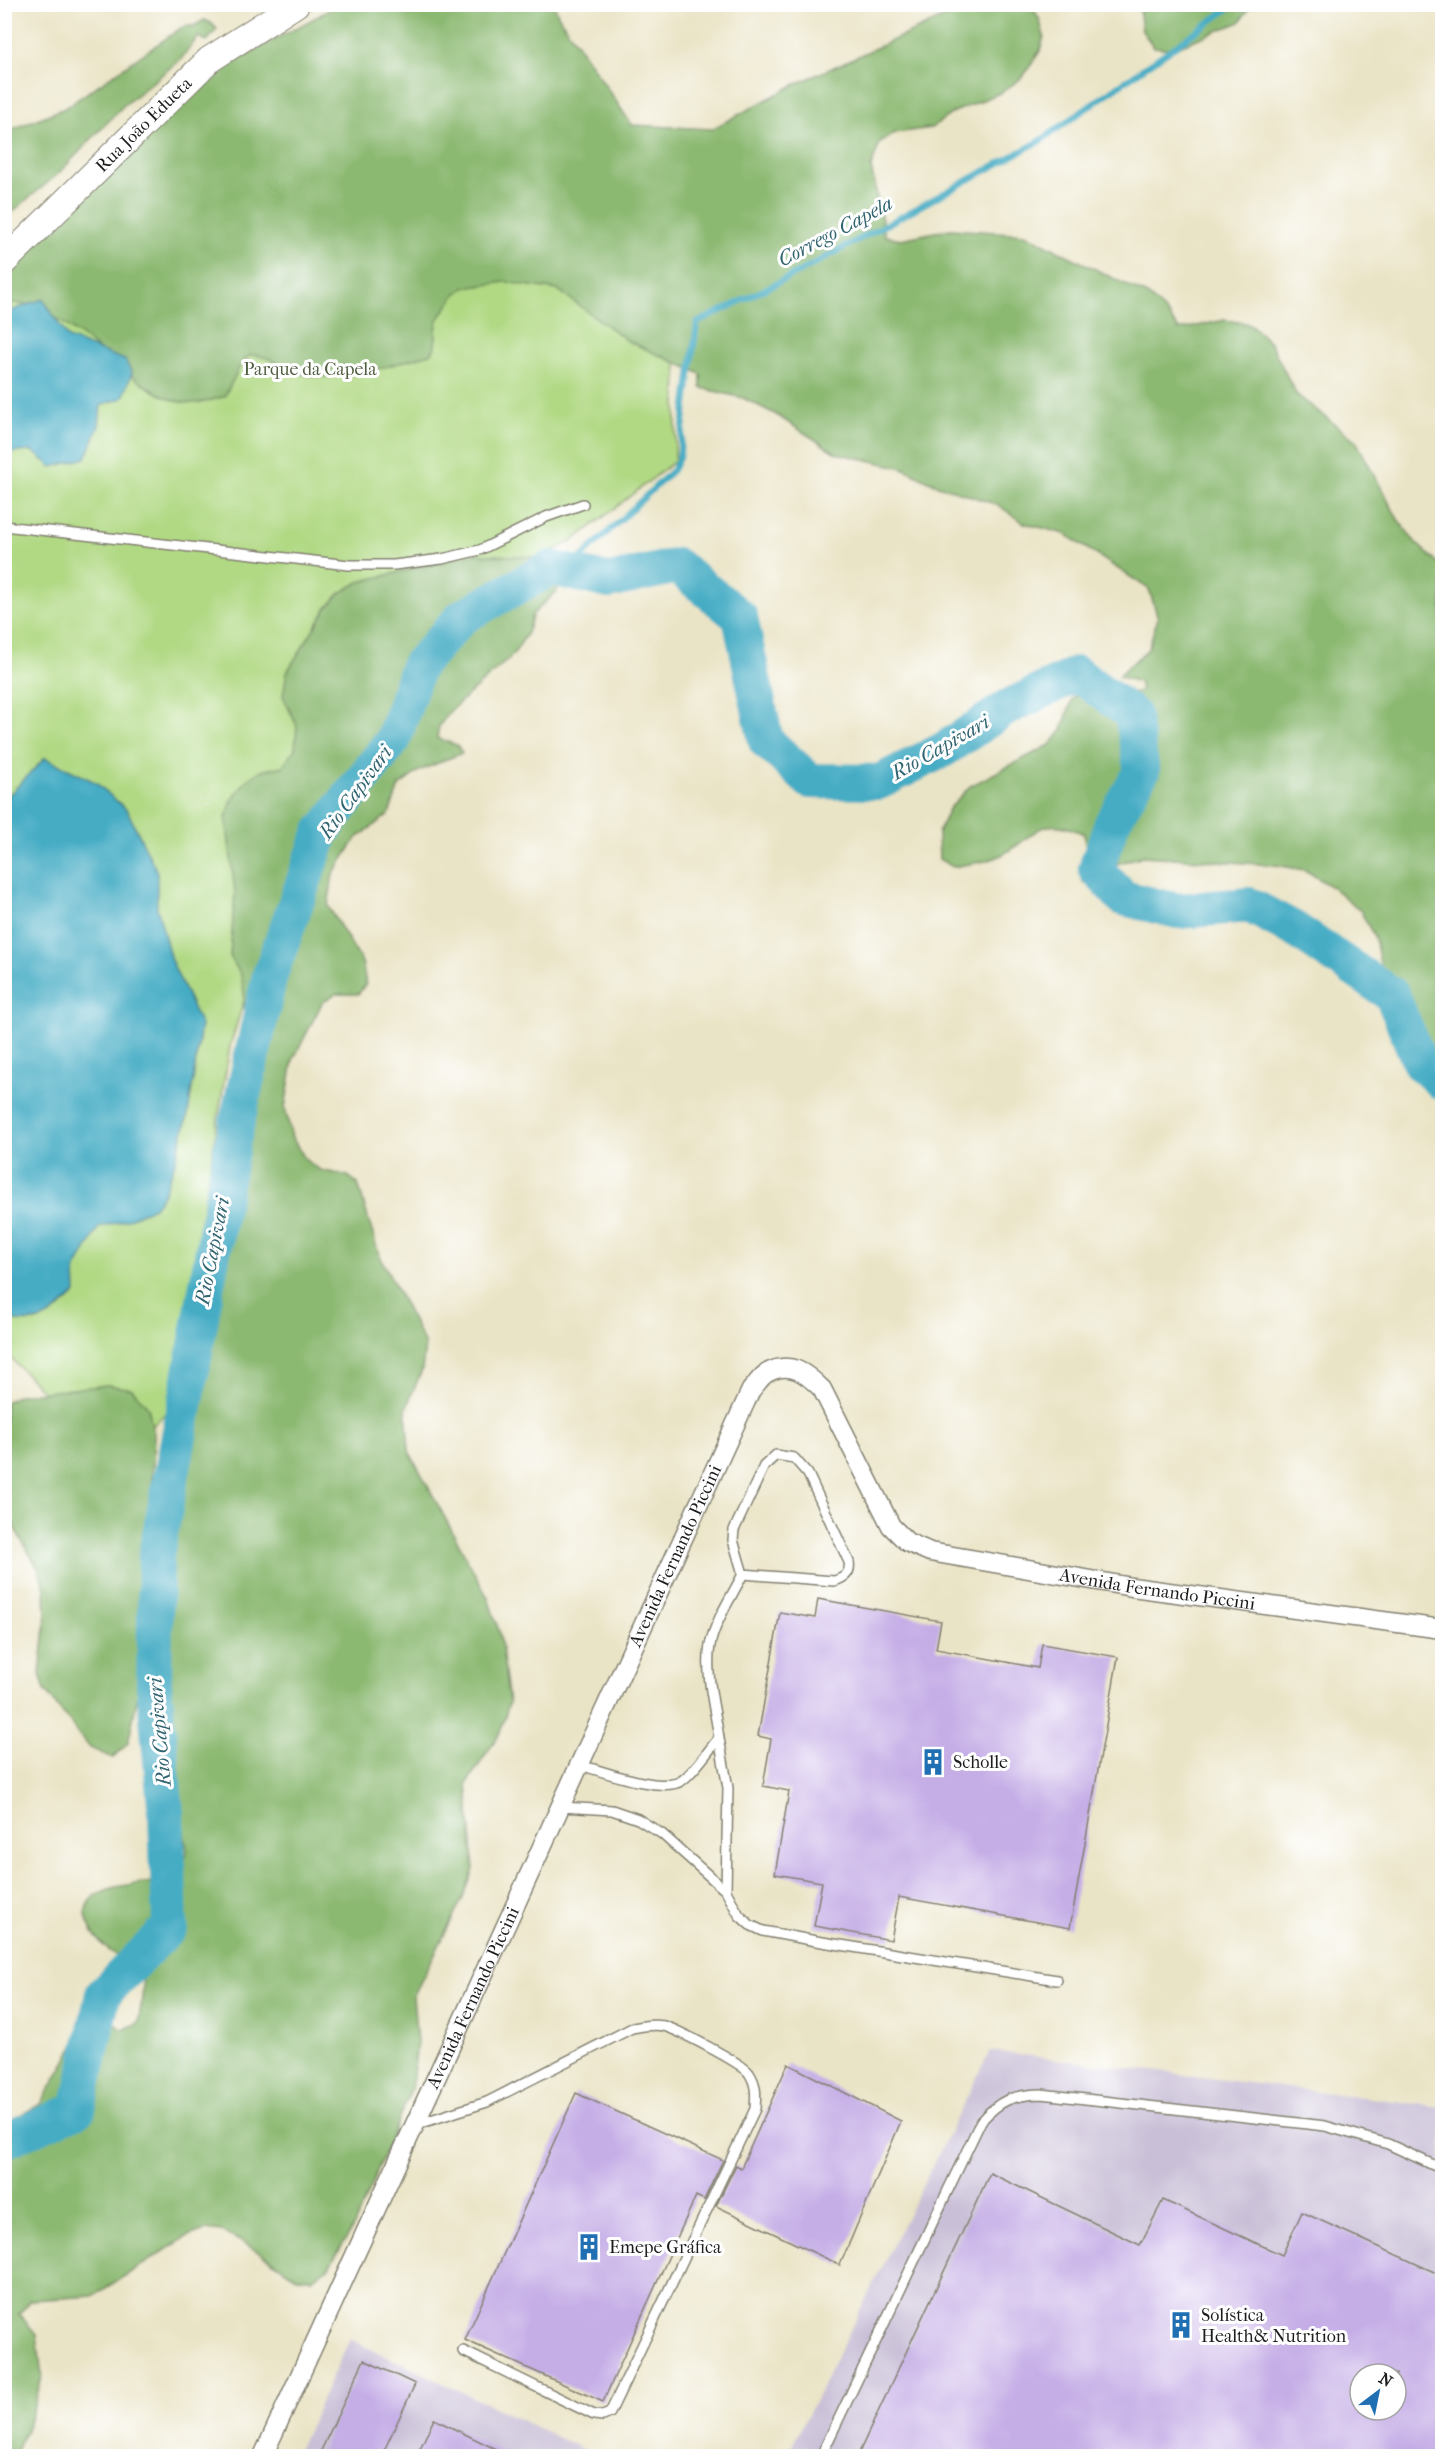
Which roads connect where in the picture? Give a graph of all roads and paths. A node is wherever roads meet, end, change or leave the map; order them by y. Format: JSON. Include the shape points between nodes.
{"nodes":[{"id":1,"x":296,"y":4,"type":"edge"},
{"id":2,"x":4,"y":262,"type":"edge"},
{"id":3,"x":583,"y":504,"type":"dead end"},
{"id":4,"x":4,"y":526,"type":"edge"},
{"id":5,"x":743,"y":1574,"type":"junction"},
{"id":6,"x":1443,"y":1629,"type":"edge"},
{"id":7,"x":718,"y":1738,"type":"junction"},
{"id":8,"x":580,"y":1765,"type":"junction"},
{"id":9,"x":561,"y":1807,"type":"junction"},
{"id":10,"x":726,"y":1892,"type":"junction"},
{"id":11,"x":1057,"y":1980,"type":"dead end"},
{"id":12,"x":413,"y":2125,"type":"junction"},
{"id":13,"x":1443,"y":2169,"type":"edge"},
{"id":14,"x":463,"y":2351,"type":"dead end"},
{"id":15,"x":263,"y":2457,"type":"edge"},
{"id":16,"x":821,"y":2457,"type":"edge"}],
"edges":[{"from":1,"to":2,"type":"street","name":"Rua João Edueta","via":[[209,60]]},
{"from":3,"to":4,"type":"lane","via":[[546,517],[480,550],[394,565],[349,565]]},
{"from":5,"to":5,"type":"lane","via":[[733,1540],[738,1521],[770,1459],[776,1455],[794,1458],[808,1474],[850,1568],[834,1581]]},
{"from":5,"to":7,"type":"lane","via":[[710,1645]]},
{"from":6,"to":8,"type":"street","name":"Avenida Fernando Piccini","via":[[1132,1587],[930,1552],[907,1542],[891,1526],[822,1389],[806,1372],[786,1367],[766,1373],[751,1390]]},
{"from":7,"to":8,"type":"lane","via":[[681,1781],[671,1784],[650,1784]]},
{"from":7,"to":10,"type":"lane","via":[[728,1788]]},
{"from":8,"to":9,"type":"street","name":"Avenida Fernando Piccini"},
{"from":9,"to":10,"type":"lane","via":[[612,1810],[638,1819],[662,1834]]},
{"from":9,"to":12,"type":"street","name":"Avenida Fernando Piccini"},
{"from":10,"to":11,"type":"lane","via":[[739,1916],[763,1930]]},
{"from":12,"to":14,"type":"lane","via":[[487,2102],[632,2028],[649,2024],[665,2026],[732,2059],[748,2071],[756,2089],[755,2109],[610,2413],[594,2415]]},
{"from":12,"to":15,"type":"street","name":"Avenida Fernando Piccini"},
{"from":13,"to":16,"type":"lane","via":[[1388,2144],[1325,2126],[1041,2094],[1017,2095],[995,2105],[981,2121]]}]}
